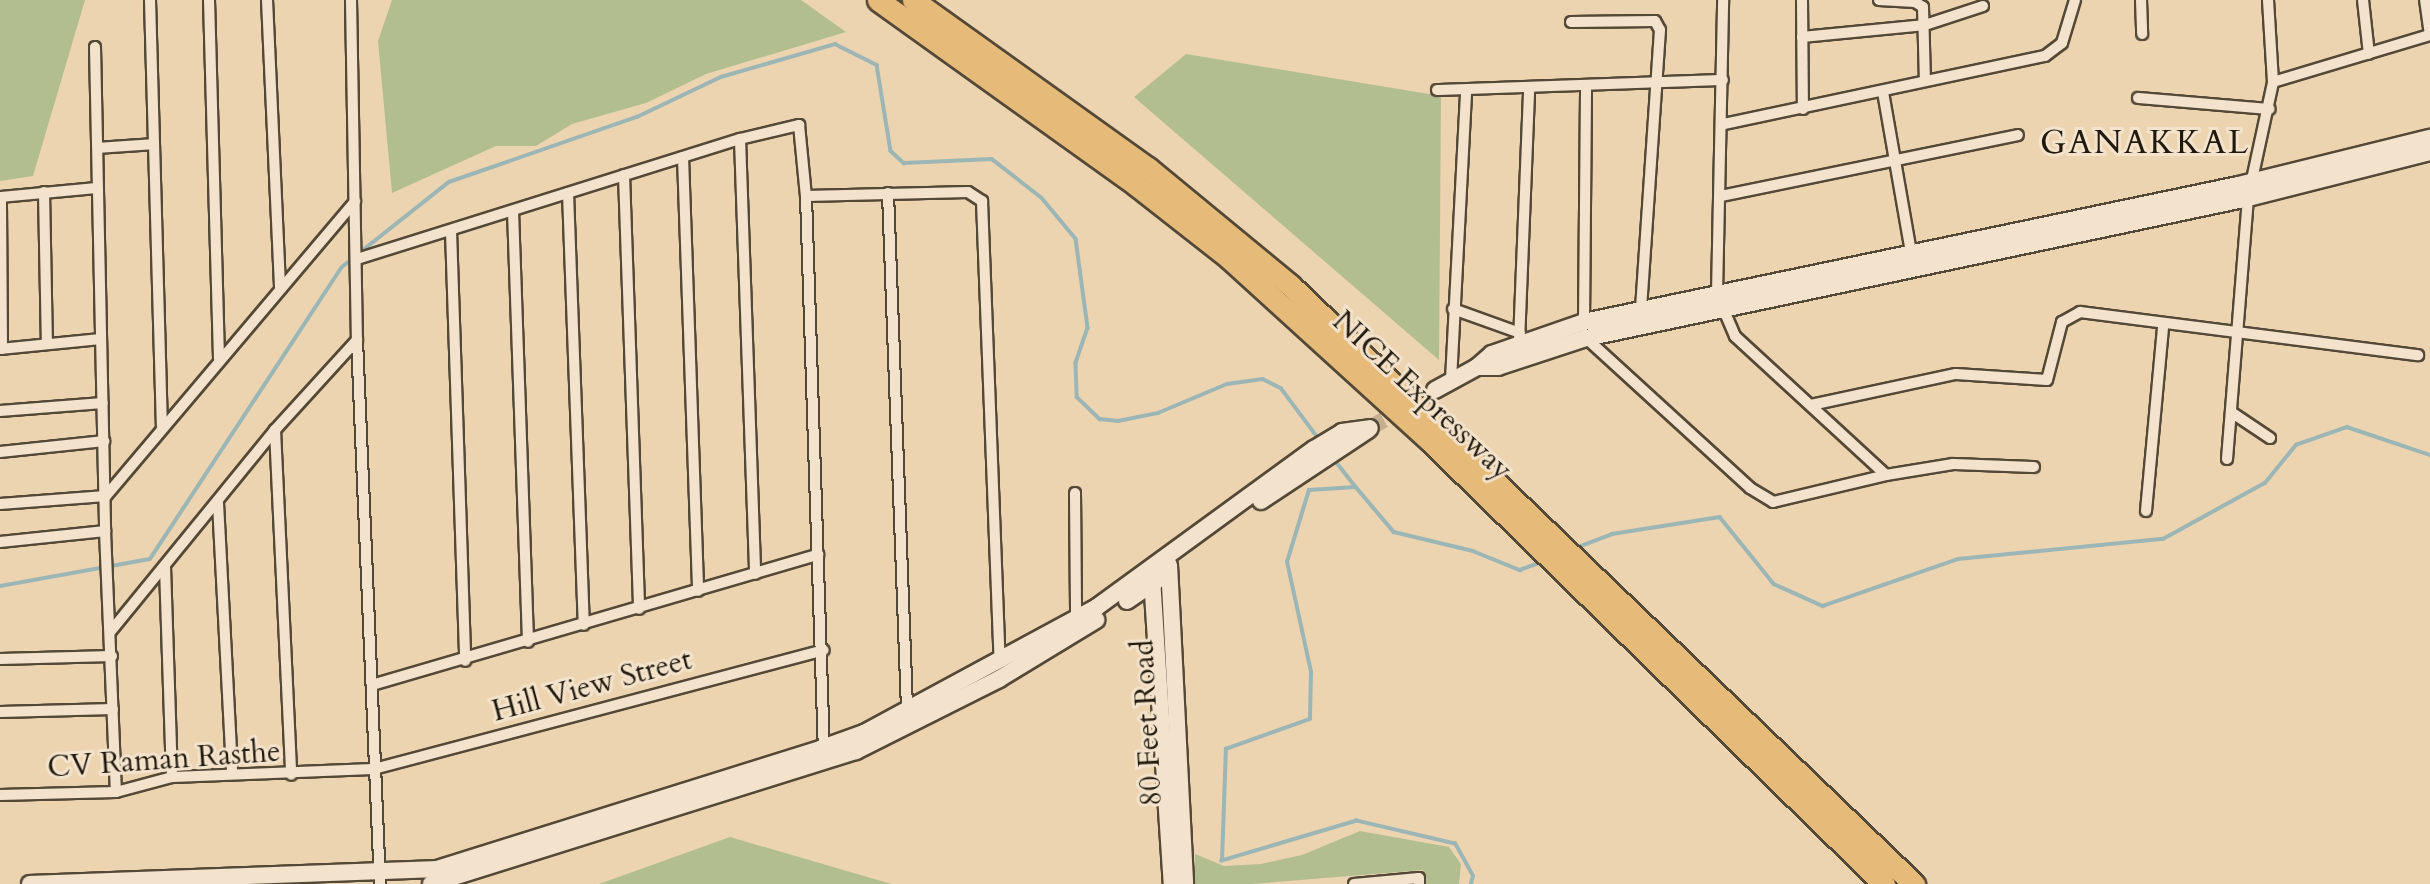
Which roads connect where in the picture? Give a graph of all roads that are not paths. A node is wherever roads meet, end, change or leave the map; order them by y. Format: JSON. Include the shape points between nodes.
{"nodes":[{"id":1,"x":150,"y":0,"type":"edge"},
{"id":2,"x":209,"y":0,"type":"edge"},
{"id":3,"x":267,"y":0,"type":"edge"},
{"id":4,"x":351,"y":0,"type":"edge"},
{"id":5,"x":878,"y":0,"type":"edge"},
{"id":6,"x":914,"y":0,"type":"edge"},
{"id":7,"x":1723,"y":0,"type":"edge"},
{"id":8,"x":1801,"y":0,"type":"edge"},
{"id":9,"x":1879,"y":0,"type":"edge"},
{"id":10,"x":2075,"y":0,"type":"edge"},
{"id":11,"x":2141,"y":0,"type":"edge"},
{"id":12,"x":2268,"y":0,"type":"edge"},
{"id":13,"x":2363,"y":0,"type":"edge"},
{"id":14,"x":2425,"y":0,"type":"edge"},
{"id":15,"x":1983,"y":6,"type":"dead end"},
{"id":16,"x":1571,"y":22,"type":"dead end"},
{"id":17,"x":1925,"y":25,"type":"junction"},
{"id":18,"x":2142,"y":34,"type":"dead end"},
{"id":19,"x":1802,"y":37,"type":"junction"},
{"id":20,"x":95,"y":47,"type":"dead end"},
{"id":21,"x":2369,"y":54,"type":"junction"},
{"id":22,"x":1723,"y":80,"type":"junction"},
{"id":23,"x":1925,"y":81,"type":"junction"},
{"id":24,"x":2273,"y":82,"type":"junction"},
{"id":25,"x":1659,"y":85,"type":"junction"},
{"id":26,"x":1586,"y":86,"type":"junction"},
{"id":27,"x":1529,"y":88,"type":"junction"},
{"id":28,"x":1437,"y":90,"type":"dead end"},
{"id":29,"x":1466,"y":91,"type":"junction"},
{"id":30,"x":1883,"y":92,"type":"junction"},
{"id":31,"x":2138,"y":98,"type":"dead end"},
{"id":32,"x":1803,"y":109,"type":"junction"},
{"id":33,"x":2270,"y":109,"type":"junction"},
{"id":34,"x":1724,"y":124,"type":"junction"},
{"id":35,"x":2018,"y":135,"type":"dead end"},
{"id":36,"x":2430,"y":138,"type":"edge"},
{"id":37,"x":740,"y":139,"type":"junction"},
{"id":38,"x":154,"y":144,"type":"junction"},
{"id":39,"x":98,"y":148,"type":"junction"},
{"id":40,"x":2430,"y":152,"type":"edge"},
{"id":41,"x":683,"y":157,"type":"junction"},
{"id":42,"x":1895,"y":158,"type":"junction"},
{"id":43,"x":624,"y":175,"type":"junction"},
{"id":44,"x":97,"y":188,"type":"junction"},
{"id":45,"x":2249,"y":190,"type":"junction"},
{"id":46,"x":44,"y":192,"type":"junction"},
{"id":47,"x":568,"y":193,"type":"junction"},
{"id":48,"x":888,"y":193,"type":"junction"},
{"id":49,"x":806,"y":196,"type":"junction"},
{"id":50,"x":1721,"y":196,"type":"junction"},
{"id":51,"x":355,"y":201,"type":"junction"},
{"id":52,"x":513,"y":211,"type":"junction"},
{"id":53,"x":452,"y":231,"type":"junction"},
{"id":54,"x":357,"y":259,"type":"junction"},
{"id":55,"x":1913,"y":261,"type":"junction"},
{"id":56,"x":280,"y":289,"type":"junction"},
{"id":57,"x":1717,"y":294,"type":"junction"},
{"id":58,"x":1453,"y":309,"type":"junction"},
{"id":59,"x":1641,"y":309,"type":"junction"},
{"id":60,"x":1724,"y":310,"type":"junction"},
{"id":61,"x":2163,"y":326,"type":"junction"},
{"id":62,"x":1585,"y":330,"type":"junction"},
{"id":63,"x":2238,"y":332,"type":"junction"},
{"id":64,"x":1519,"y":338,"type":"junction"},
{"id":65,"x":101,"y":340,"type":"junction"},
{"id":66,"x":357,"y":340,"type":"junction"},
{"id":67,"x":47,"y":344,"type":"junction"},
{"id":68,"x":1,"y":349,"type":"edge"},
{"id":69,"x":2418,"y":355,"type":"dead end"},
{"id":70,"x":219,"y":359,"type":"junction"},
{"id":71,"x":1477,"y":368,"type":"junction"},
{"id":72,"x":1451,"y":380,"type":"junction"},
{"id":73,"x":1435,"y":390,"type":"tunnel mouth"},
{"id":74,"x":103,"y":403,"type":"junction"},
{"id":75,"x":1811,"y":405,"type":"junction"},
{"id":76,"x":0,"y":411,"type":"edge"},
{"id":77,"x":2231,"y":412,"type":"junction"},
{"id":78,"x":162,"y":426,"type":"junction"},
{"id":79,"x":275,"y":430,"type":"junction"},
{"id":80,"x":1345,"y":438,"type":"dead end"},
{"id":81,"x":2270,"y":438,"type":"dead end"},
{"id":82,"x":104,"y":441,"type":"junction"},
{"id":83,"x":0,"y":452,"type":"edge"},
{"id":84,"x":2227,"y":458,"type":"dead end"},
{"id":85,"x":2034,"y":467,"type":"dead end"},
{"id":86,"x":1886,"y":475,"type":"junction"},
{"id":87,"x":1075,"y":493,"type":"dead end"},
{"id":88,"x":106,"y":496,"type":"junction"},
{"id":89,"x":218,"y":503,"type":"junction"},
{"id":90,"x":0,"y":504,"type":"edge"},
{"id":91,"x":2146,"y":511,"type":"dead end"},
{"id":92,"x":105,"y":531,"type":"junction"},
{"id":93,"x":0,"y":542,"type":"edge"},
{"id":94,"x":818,"y":555,"type":"junction"},
{"id":95,"x":1169,"y":565,"type":"junction"},
{"id":96,"x":165,"y":568,"type":"junction"},
{"id":97,"x":1576,"y":572,"type":"junction"},
{"id":98,"x":755,"y":574,"type":"junction"},
{"id":99,"x":1152,"y":578,"type":"junction"},
{"id":100,"x":698,"y":591,"type":"junction"},
{"id":101,"x":639,"y":608,"type":"junction"},
{"id":102,"x":1076,"y":620,"type":"junction"},
{"id":103,"x":584,"y":625,"type":"junction"},
{"id":104,"x":111,"y":631,"type":"junction"},
{"id":105,"x":528,"y":642,"type":"junction"},
{"id":106,"x":822,"y":649,"type":"junction"},
{"id":107,"x":112,"y":656,"type":"junction"},
{"id":108,"x":0,"y":659,"type":"edge"},
{"id":109,"x":465,"y":661,"type":"junction"},
{"id":110,"x":1000,"y":661,"type":"junction"},
{"id":111,"x":372,"y":685,"type":"junction"},
{"id":112,"x":113,"y":709,"type":"junction"},
{"id":113,"x":907,"y":709,"type":"junction"},
{"id":114,"x":0,"y":712,"type":"edge"},
{"id":115,"x":824,"y":754,"type":"junction"},
{"id":116,"x":374,"y":769,"type":"junction"},
{"id":117,"x":232,"y":774,"type":"junction"},
{"id":118,"x":291,"y":775,"type":"junction"},
{"id":119,"x":172,"y":777,"type":"junction"},
{"id":120,"x":116,"y":792,"type":"junction"},
{"id":121,"x":0,"y":794,"type":"edge"},
{"id":122,"x":380,"y":879,"type":"edge"},
{"id":123,"x":1380,"y":883,"type":"edge"},
{"id":124,"x":30,"y":884,"type":"edge"},
{"id":125,"x":431,"y":884,"type":"edge"},
{"id":126,"x":1172,"y":884,"type":"edge"},
{"id":127,"x":1185,"y":884,"type":"edge"},
{"id":128,"x":1354,"y":884,"type":"edge"},
{"id":129,"x":1419,"y":884,"type":"edge"},
{"id":130,"x":1884,"y":884,"type":"edge"},
{"id":131,"x":1914,"y":884,"type":"edge"}],
"edges":[{"from":1,"to":38,"type":"street"},
{"from":2,"to":70,"type":"street"},
{"from":3,"to":56,"type":"street"},
{"from":4,"to":51,"type":"street"},
{"from":5,"to":97,"type":"highway","name":"NICE Expressway","via":[[1136,185],[1229,258],[1385,399],[1537,548]]},
{"from":6,"to":97,"type":"highway","name":"NICE Expressway","via":[[1148,168],[1291,286],[1560,542]]},
{"from":7,"to":22,"type":"street"},
{"from":8,"to":19,"type":"street"},
{"from":9,"to":17,"type":"street","via":[[1920,3]]},
{"from":10,"to":23,"type":"street","via":[[2062,43],[2045,56]]},
{"from":11,"to":18,"type":"street"},
{"from":12,"to":24,"type":"street"},
{"from":13,"to":21,"type":"street"},
{"from":14,"to":21,"type":"street","via":[[2430,35]]},
{"from":15,"to":17,"type":"street"},
{"from":16,"to":25,"type":"street","via":[[1654,21],[1660,30]]},
{"from":17,"to":19,"type":"street"},
{"from":17,"to":23,"type":"street"},
{"from":19,"to":32,"type":"street"},
{"from":20,"to":39,"type":"street"},
{"from":21,"to":24,"type":"street"},
{"from":22,"to":25,"type":"street"},
{"from":22,"to":34,"type":"street"},
{"from":23,"to":30,"type":"street"},
{"from":24,"to":33,"type":"street"},
{"from":25,"to":26,"type":"street"},
{"from":25,"to":59,"type":"street"},
{"from":26,"to":27,"type":"street"},
{"from":26,"to":62,"type":"street"},
{"from":27,"to":29,"type":"street"},
{"from":27,"to":64,"type":"street"},
{"from":28,"to":29,"type":"street"},
{"from":29,"to":58,"type":"street"},
{"from":30,"to":32,"type":"street"},
{"from":30,"to":42,"type":"street"},
{"from":31,"to":33,"type":"street"},
{"from":32,"to":34,"type":"street"},
{"from":33,"to":45,"type":"street"},
{"from":34,"to":50,"type":"street"},
{"from":35,"to":42,"type":"street"},
{"from":36,"to":45,"type":"main road"},
{"from":37,"to":41,"type":"street"},
{"from":37,"to":49,"type":"street","via":[[799,125]]},
{"from":37,"to":98,"type":"street"},
{"from":38,"to":39,"type":"street"},
{"from":38,"to":78,"type":"street"},
{"from":39,"to":44,"type":"street"},
{"from":40,"to":45,"type":"main road"},
{"from":41,"to":43,"type":"street"},
{"from":41,"to":100,"type":"street"},
{"from":42,"to":50,"type":"street"},
{"from":42,"to":55,"type":"street"},
{"from":43,"to":47,"type":"street"},
{"from":43,"to":101,"type":"street"},
{"from":44,"to":46,"type":"street"},
{"from":44,"to":65,"type":"street"},
{"from":45,"to":55,"type":"main road"},
{"from":45,"to":63,"type":"street"},
{"from":46,"to":67,"type":"street"},
{"from":46,"to":68,"type":"street","via":[[2,197]]},
{"from":47,"to":52,"type":"street"},
{"from":47,"to":103,"type":"street"},
{"from":48,"to":49,"type":"street"},
{"from":48,"to":110,"type":"street","via":[[971,192],[982,201]]},
{"from":48,"to":113,"type":"street"},
{"from":49,"to":94,"type":"street"},
{"from":50,"to":57,"type":"street"},
{"from":51,"to":54,"type":"street"},
{"from":51,"to":56,"type":"street"},
{"from":52,"to":53,"type":"street"},
{"from":52,"to":105,"type":"street"},
{"from":53,"to":54,"type":"street"},
{"from":53,"to":109,"type":"street"},
{"from":54,"to":66,"type":"street"},
{"from":55,"to":57,"type":"main road"},
{"from":55,"to":60,"type":"main road"},
{"from":56,"to":70,"type":"street"},
{"from":57,"to":59,"type":"main road"},
{"from":57,"to":60,"type":"street"},
{"from":58,"to":64,"type":"street"},
{"from":58,"to":72,"type":"street"},
{"from":59,"to":62,"type":"main road"},
{"from":60,"to":62,"type":"main road"},
{"from":60,"to":75,"type":"street","via":[[1735,336]]},
{"from":61,"to":63,"type":"street"},
{"from":61,"to":75,"type":"street","via":[[2080,312],[2062,322],[2047,380],[1956,374]]},
{"from":61,"to":91,"type":"street"},
{"from":62,"to":64,"type":"main road"},
{"from":62,"to":71,"type":"main road","via":[[1498,367]]},
{"from":62,"to":86,"type":"street","via":[[1750,488],[1773,502]]},
{"from":63,"to":69,"type":"street"},
{"from":63,"to":77,"type":"street"},
{"from":64,"to":71,"type":"main road"},
{"from":65,"to":67,"type":"street"},
{"from":65,"to":74,"type":"street"},
{"from":66,"to":79,"type":"street"},
{"from":66,"to":111,"type":"street"},
{"from":67,"to":68,"type":"street"},
{"from":70,"to":78,"type":"street"},
{"from":71,"to":72,"type":"main road"},
{"from":72,"to":73,"type":"main road"},
{"from":74,"to":76,"type":"street"},
{"from":74,"to":82,"type":"street"},
{"from":75,"to":86,"type":"street"},
{"from":77,"to":81,"type":"street"},
{"from":77,"to":84,"type":"street"},
{"from":78,"to":88,"type":"street"},
{"from":79,"to":89,"type":"street"},
{"from":79,"to":118,"type":"street"},
{"from":80,"to":95,"type":"main road"},
{"from":82,"to":83,"type":"street"},
{"from":82,"to":88,"type":"street"},
{"from":85,"to":86,"type":"street","via":[[1954,464]]},
{"from":87,"to":102,"type":"street"},
{"from":88,"to":90,"type":"street"},
{"from":88,"to":92,"type":"street"},
{"from":89,"to":96,"type":"street"},
{"from":89,"to":117,"type":"street"},
{"from":92,"to":93,"type":"street"},
{"from":92,"to":104,"type":"street"},
{"from":94,"to":98,"type":"street"},
{"from":94,"to":106,"type":"street"},
{"from":95,"to":99,"type":"main road"},
{"from":95,"to":127,"type":"main road","name":"80 Feet Road"},
{"from":96,"to":104,"type":"street"},
{"from":96,"to":119,"type":"street"},
{"from":97,"to":130,"type":"highway","name":"NICE Expressway"},
{"from":97,"to":131,"type":"highway","name":"NICE Expressway"},
{"from":98,"to":100,"type":"street"},
{"from":99,"to":102,"type":"main road"},
{"from":99,"to":115,"type":"main road","via":[[999,678],[869,746]]},
{"from":99,"to":126,"type":"main road","name":"80 Feet Road"},
{"from":100,"to":101,"type":"street"},
{"from":101,"to":103,"type":"street"},
{"from":102,"to":110,"type":"main road"},
{"from":103,"to":105,"type":"street"},
{"from":104,"to":107,"type":"street"},
{"from":105,"to":109,"type":"street"},
{"from":106,"to":115,"type":"street"},
{"from":106,"to":116,"type":"street","name":"Hill View Street"},
{"from":107,"to":108,"type":"street"},
{"from":107,"to":112,"type":"street"},
{"from":109,"to":111,"type":"street"},
{"from":110,"to":113,"type":"main road"},
{"from":111,"to":116,"type":"street"},
{"from":112,"to":114,"type":"street"},
{"from":112,"to":120,"type":"street"},
{"from":113,"to":115,"type":"main road"},
{"from":115,"to":122,"type":"main road","via":[[469,861]]},
{"from":115,"to":125,"type":"main road"},
{"from":116,"to":118,"type":"street","name":"CV Raman Rasthe"},
{"from":116,"to":122,"type":"street"},
{"from":117,"to":118,"type":"street","name":"CV Raman Rasthe"},
{"from":117,"to":119,"type":"street","name":"CV Raman Rasthe"},
{"from":119,"to":120,"type":"street","name":"CV Raman Rasthe"},
{"from":120,"to":121,"type":"street","name":"CV Raman Rasthe"},
{"from":122,"to":124,"type":"main road"},
{"from":123,"to":128,"type":"street"},
{"from":123,"to":129,"type":"street","via":[[1419,878]]}]}
